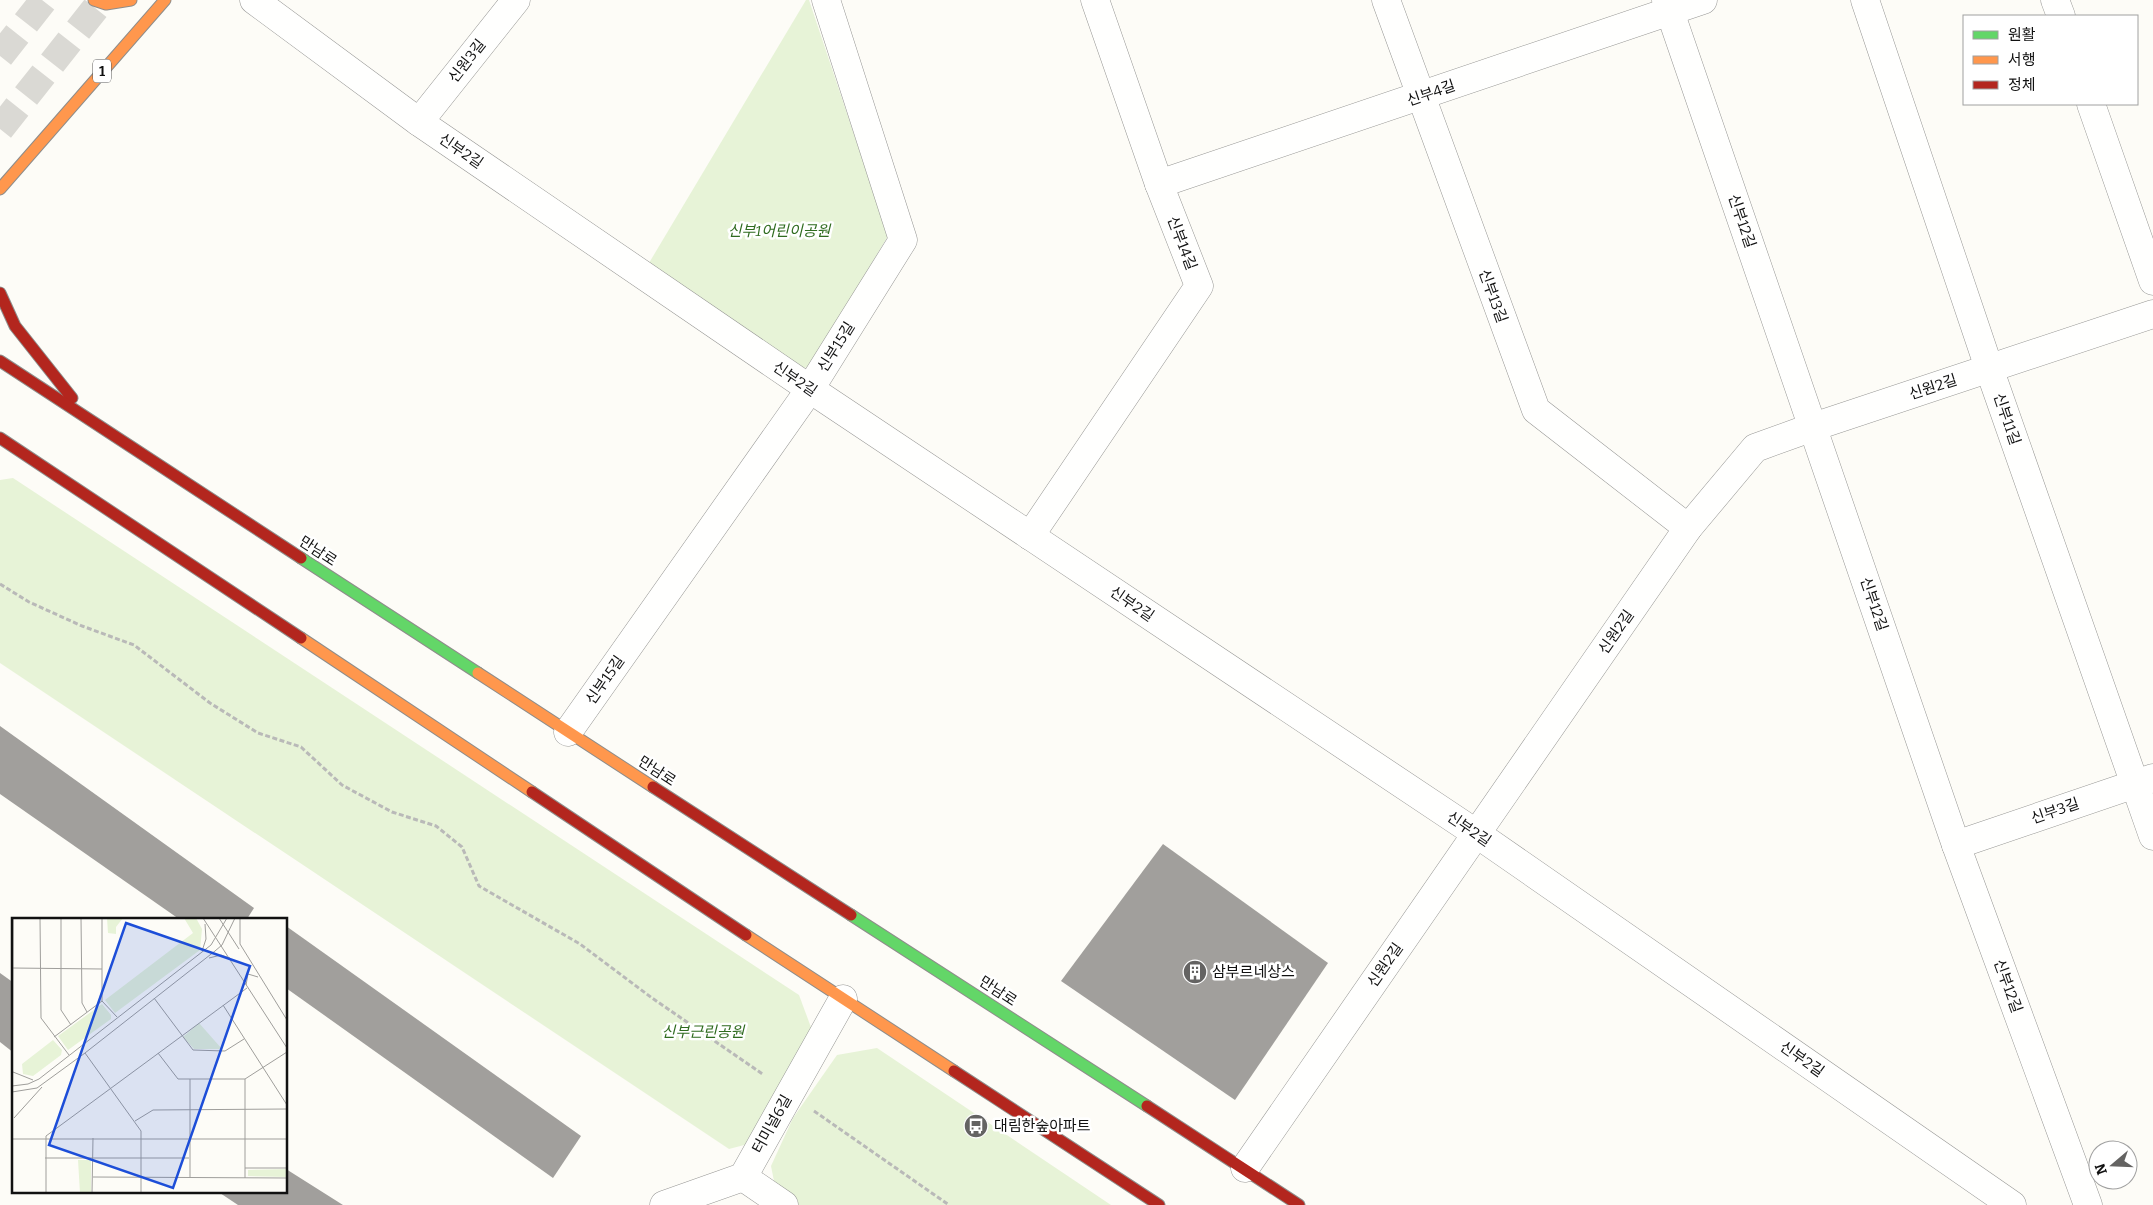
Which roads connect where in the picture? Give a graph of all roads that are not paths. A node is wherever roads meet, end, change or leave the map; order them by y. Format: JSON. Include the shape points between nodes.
{"nodes":[{"id":1,"x":94,"y":0,"type":"edge"},
{"id":2,"x":132,"y":0,"type":"edge"},
{"id":3,"x":164,"y":0,"type":"edge"},
{"id":4,"x":254,"y":0,"type":"edge"},
{"id":5,"x":516,"y":0,"type":"edge"},
{"id":6,"x":826,"y":0,"type":"edge"},
{"id":7,"x":1095,"y":0,"type":"edge"},
{"id":8,"x":1386,"y":0,"type":"edge"},
{"id":9,"x":1703,"y":0,"type":"edge"},
{"id":10,"x":1865,"y":0,"type":"edge"},
{"id":11,"x":2055,"y":0,"type":"edge"},
{"id":12,"x":1668,"y":6,"type":"edge"},
{"id":13,"x":2061,"y":15,"type":"edge"},
{"id":14,"x":1420,"y":97,"type":"junction"},
{"id":15,"x":2091,"y":105,"type":"edge"},
{"id":16,"x":419,"y":122,"type":"junction"},
{"id":17,"x":1159,"y":184,"type":"junction"},
{"id":18,"x":0,"y":189,"type":"edge"},
{"id":19,"x":2153,"y":281,"type":"edge"},
{"id":20,"x":0,"y":293,"type":"edge"},
{"id":21,"x":2153,"y":314,"type":"edge"},
{"id":22,"x":0,"y":361,"type":"edge"},
{"id":23,"x":1989,"y":368,"type":"junction"},
{"id":24,"x":810,"y":389,"type":"junction"},
{"id":25,"x":93,"y":422,"type":"junction"},
{"id":26,"x":1813,"y":427,"type":"junction"},
{"id":27,"x":0,"y":438,"type":"edge"},
{"id":28,"x":9,"y":460,"type":"dead end"},
{"id":29,"x":46,"y":468,"type":"junction"},
{"id":30,"x":1688,"y":528,"type":"junction"},
{"id":31,"x":1030,"y":536,"type":"junction"},
{"id":32,"x":568,"y":732,"type":"junction"},
{"id":33,"x":2144,"y":781,"type":"edge"},
{"id":34,"x":1476,"y":834,"type":"junction"},
{"id":35,"x":2153,"y":836,"type":"edge"},
{"id":36,"x":1956,"y":845,"type":"junction"},
{"id":37,"x":842,"y":999,"type":"junction"},
{"id":38,"x":1245,"y":1168,"type":"junction"},
{"id":39,"x":743,"y":1177,"type":"junction"},
{"id":40,"x":664,"y":1205,"type":"edge"},
{"id":41,"x":784,"y":1205,"type":"edge"},
{"id":42,"x":1159,"y":1205,"type":"edge"},
{"id":43,"x":1299,"y":1205,"type":"edge"},
{"id":44,"x":2012,"y":1205,"type":"edge"},
{"id":45,"x":2088,"y":1205,"type":"edge"}],
"edges":[{"from":1,"to":2,"type":"main road","via":[[106,4]]},
{"from":3,"to":18,"type":"main road","number":"1"},
{"from":4,"to":16,"type":"street","name":"신부2길"},
{"from":5,"to":16,"type":"street","name":"신원3길"},
{"from":6,"to":24,"type":"street","name":"신부15길","via":[[903,240]]},
{"from":7,"to":17,"type":"street","name":"신부14길"},
{"from":8,"to":14,"type":"street","name":"신부13길"},
{"from":9,"to":12,"type":"street","name":"신부4길"},
{"from":10,"to":23,"type":"street","name":"신부11길"},
{"from":11,"to":13,"type":"street"},
{"from":12,"to":14,"type":"street","name":"신부4길"},
{"from":12,"to":26,"type":"street","name":"신부12길"},
{"from":14,"to":17,"type":"street","name":"신부4길"},
{"from":14,"to":30,"type":"street","name":"신부13길","via":[[1536,410]]},
{"from":15,"to":19,"type":"street"},
{"from":16,"to":24,"type":"street","name":"신부2길"},
{"from":17,"to":31,"type":"street","name":"신부14길","via":[[1199,286]]},
{"from":20,"to":25,"type":"main road","via":[[15,326]]},
{"from":21,"to":23,"type":"street","name":"신원2길"},
{"from":22,"to":25,"type":"main road","name":"만남로"},
{"from":23,"to":26,"type":"street","name":"신원2길"},
{"from":23,"to":33,"type":"street","name":"신부11길"},
{"from":24,"to":31,"type":"street","name":"신부2길"},
{"from":24,"to":32,"type":"street","name":"신부15길"},
{"from":25,"to":32,"type":"main road","name":"만남로"},
{"from":26,"to":30,"type":"street","name":"신원2길","via":[[1755,448]]},
{"from":26,"to":36,"type":"street","name":"신부12길"},
{"from":27,"to":29,"type":"main road"},
{"from":28,"to":29,"type":"main road"},
{"from":29,"to":37,"type":"main road"},
{"from":30,"to":34,"type":"street","name":"신원2길"},
{"from":31,"to":34,"type":"street","name":"신부2길"},
{"from":32,"to":38,"type":"main road","name":"만남로"},
{"from":33,"to":35,"type":"street","name":"신부11길"},
{"from":33,"to":36,"type":"street","name":"신부3길"},
{"from":34,"to":38,"type":"street","name":"신원2길"},
{"from":34,"to":44,"type":"street","name":"신부2길"},
{"from":36,"to":45,"type":"street","name":"신부12길"},
{"from":37,"to":39,"type":"street","name":"터미널6길"},
{"from":37,"to":42,"type":"main road"},
{"from":38,"to":43,"type":"main road","name":"만남로"},
{"from":39,"to":40,"type":"street"},
{"from":39,"to":41,"type":"street"}]}
